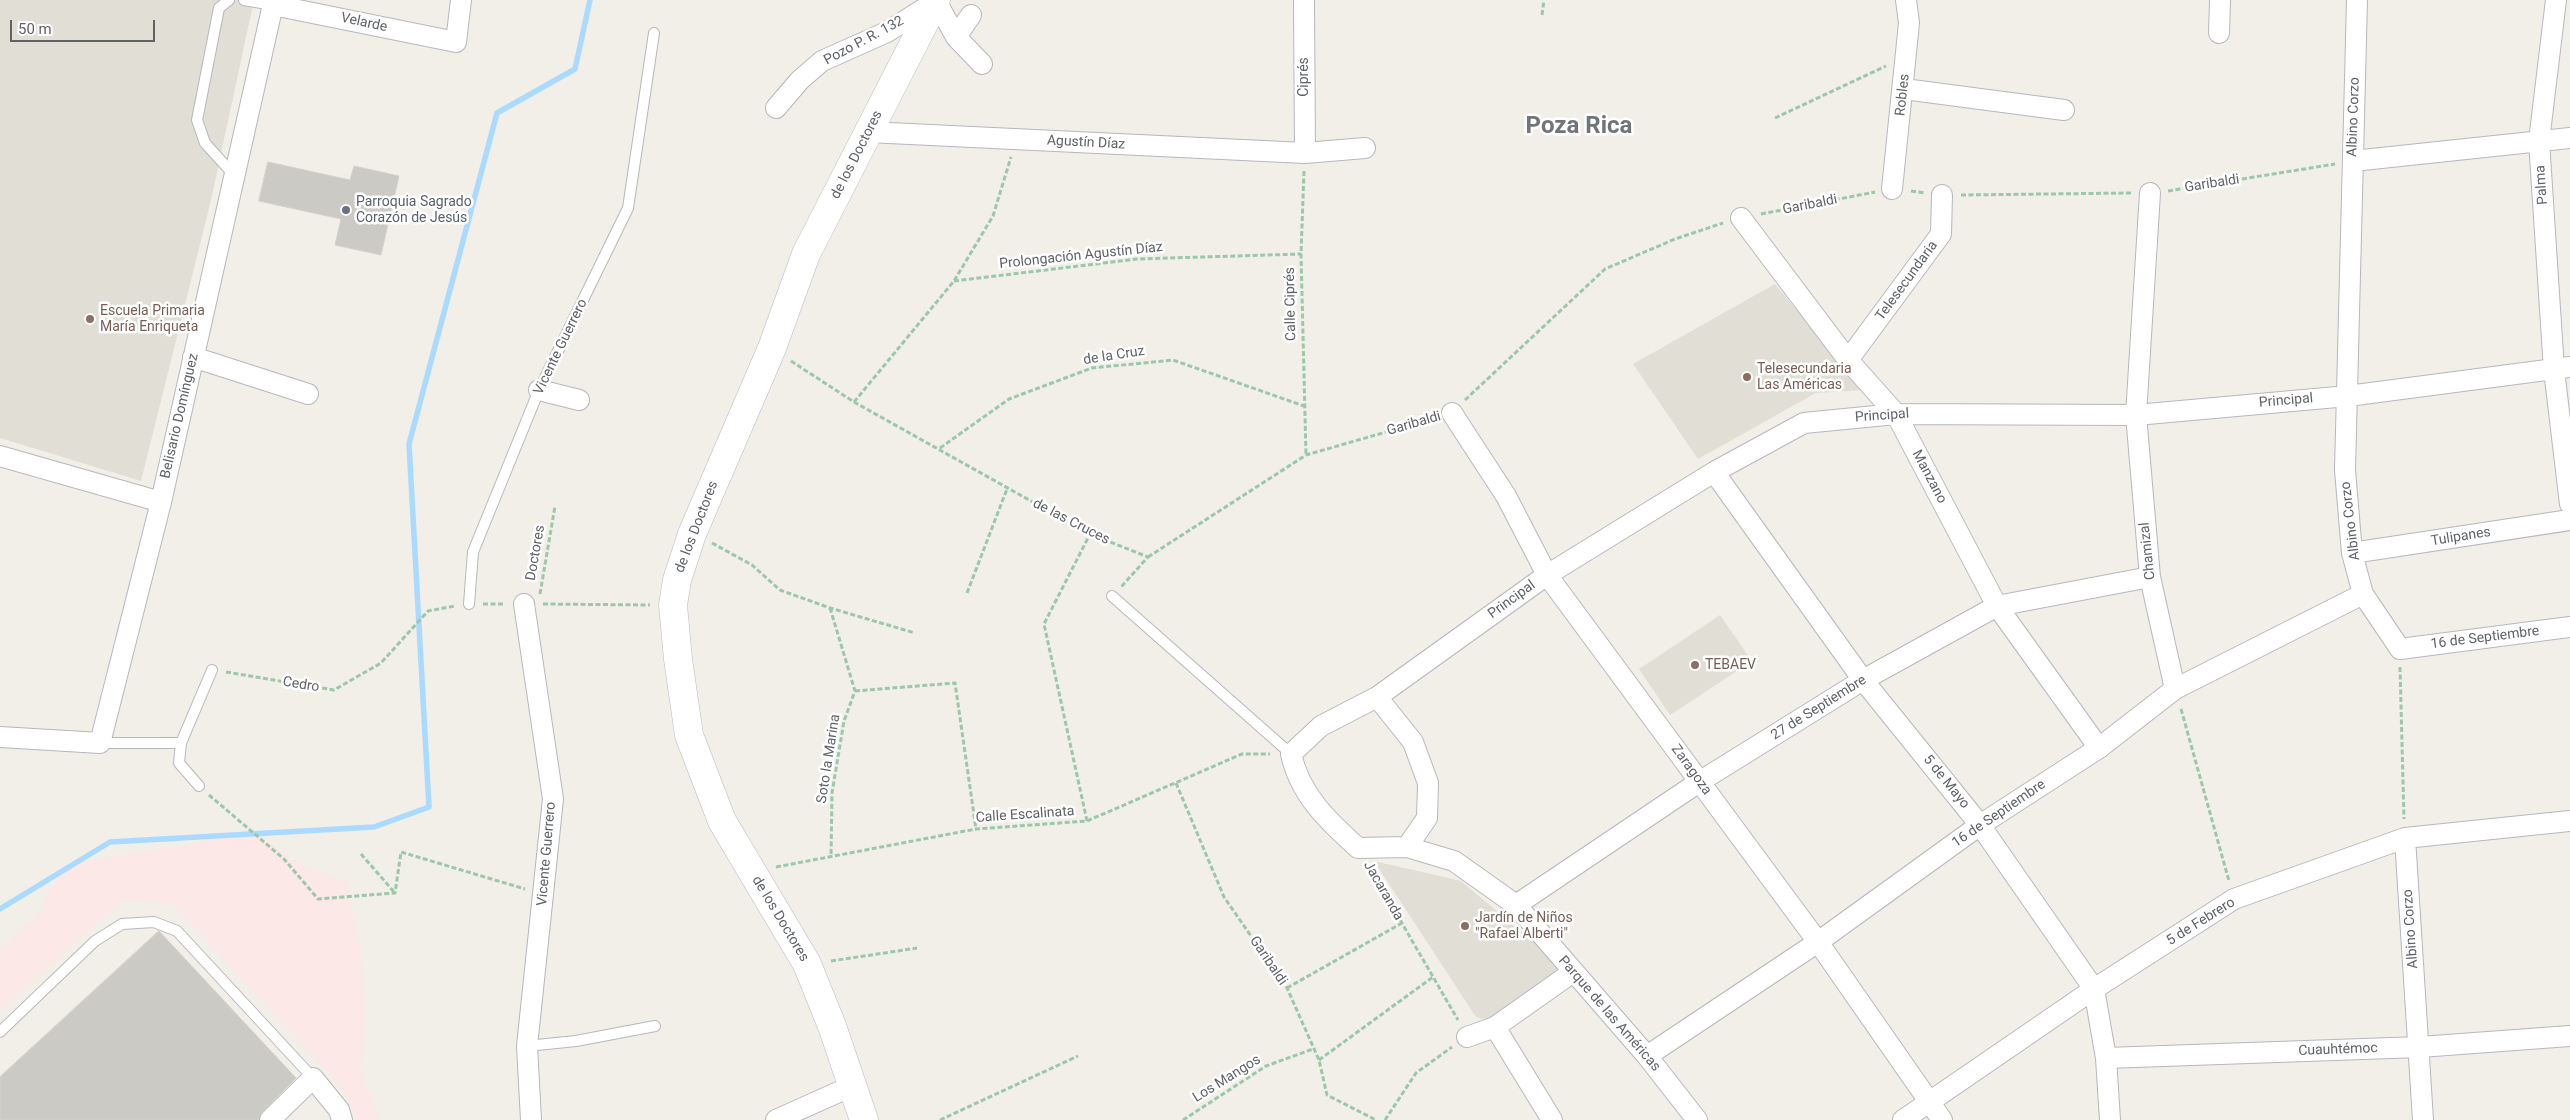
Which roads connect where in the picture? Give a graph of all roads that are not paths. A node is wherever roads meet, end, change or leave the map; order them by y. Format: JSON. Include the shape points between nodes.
{"nodes":[{"id":1,"x":229,"y":0,"type":"edge"},
{"id":2,"x":244,"y":0,"type":"edge"},
{"id":3,"x":461,"y":0,"type":"edge"},
{"id":4,"x":936,"y":0,"type":"edge"},
{"id":5,"x":1304,"y":0,"type":"edge"},
{"id":6,"x":1906,"y":0,"type":"edge"},
{"id":7,"x":2220,"y":0,"type":"edge"},
{"id":8,"x":2357,"y":0,"type":"edge"},
{"id":9,"x":2556,"y":0,"type":"edge"},
{"id":10,"x":273,"y":2,"type":"edge"},
{"id":11,"x":971,"y":15,"type":"dead end"},
{"id":12,"x":654,"y":33,"type":"dead end"},
{"id":13,"x":2219,"y":33,"type":"dead end"},
{"id":14,"x":956,"y":37,"type":"junction"},
{"id":15,"x":982,"y":64,"type":"dead end"},
{"id":16,"x":1904,"y":89,"type":"junction"},
{"id":17,"x":776,"y":108,"type":"dead end"},
{"id":18,"x":2064,"y":110,"type":"dead end"},
{"id":19,"x":868,"y":132,"type":"junction"},
{"id":20,"x":2570,"y":138,"type":"edge"},
{"id":21,"x":2539,"y":141,"type":"junction"},
{"id":22,"x":1366,"y":148,"type":"dead end"},
{"id":23,"x":1305,"y":153,"type":"junction"},
{"id":24,"x":2352,"y":161,"type":"junction"},
{"id":25,"x":233,"y":174,"type":"junction"},
{"id":26,"x":1892,"y":189,"type":"road end"},
{"id":27,"x":2150,"y":193,"type":"road end"},
{"id":28,"x":1942,"y":195,"type":"road end"},
{"id":29,"x":1741,"y":218,"type":"road end"},
{"id":30,"x":193,"y":357,"type":"junction"},
{"id":31,"x":1848,"y":360,"type":"junction"},
{"id":32,"x":2562,"y":369,"type":"edge"},
{"id":33,"x":540,"y":390,"type":"junction"},
{"id":34,"x":308,"y":394,"type":"dead end"},
{"id":35,"x":2348,"y":396,"type":"junction"},
{"id":36,"x":579,"y":400,"type":"dead end"},
{"id":37,"x":1452,"y":413,"type":"road end"},
{"id":38,"x":1896,"y":414,"type":"junction"},
{"id":39,"x":2136,"y":415,"type":"junction"},
{"id":40,"x":0,"y":456,"type":"edge"},
{"id":41,"x":1714,"y":472,"type":"junction"},
{"id":42,"x":160,"y":502,"type":"junction"},
{"id":43,"x":2570,"y":504,"type":"edge"},
{"id":44,"x":2570,"y":520,"type":"edge"},
{"id":45,"x":2352,"y":553,"type":"junction"},
{"id":46,"x":1547,"y":575,"type":"junction"},
{"id":47,"x":2150,"y":577,"type":"junction"},
{"id":48,"x":2363,"y":594,"type":"junction"},
{"id":49,"x":1112,"y":596,"type":"road end"},
{"id":50,"x":469,"y":604,"type":"road end"},
{"id":51,"x":531,"y":604,"type":"road end"},
{"id":52,"x":1997,"y":606,"type":"junction"},
{"id":53,"x":2570,"y":627,"type":"edge"},
{"id":54,"x":2400,"y":649,"type":"joint"},
{"id":55,"x":212,"y":670,"type":"road end"},
{"id":56,"x":1864,"y":680,"type":"junction"},
{"id":57,"x":2175,"y":689,"type":"junction"},
{"id":58,"x":1377,"y":697,"type":"junction"},
{"id":59,"x":0,"y":737,"type":"edge"},
{"id":60,"x":100,"y":743,"type":"junction"},
{"id":61,"x":181,"y":743,"type":"junction"},
{"id":62,"x":2099,"y":748,"type":"junction"},
{"id":63,"x":1290,"y":754,"type":"junction"},
{"id":64,"x":1699,"y":782,"type":"junction"},
{"id":65,"x":199,"y":786,"type":"road end"},
{"id":66,"x":2570,"y":821,"type":"edge"},
{"id":67,"x":1980,"y":825,"type":"junction"},
{"id":68,"x":2405,"y":838,"type":"junction"},
{"id":69,"x":1407,"y":847,"type":"junction"},
{"id":70,"x":1358,"y":848,"type":"joint"},
{"id":71,"x":1516,"y":905,"type":"junction"},
{"id":72,"x":1818,"y":942,"type":"junction"},
{"id":73,"x":1572,"y":972,"type":"junction"},
{"id":74,"x":2094,"y":989,"type":"junction"},
{"id":75,"x":655,"y":1026,"type":"dead end"},
{"id":76,"x":1495,"y":1027,"type":"junction"},
{"id":77,"x":0,"y":1032,"type":"edge"},
{"id":78,"x":2570,"y":1036,"type":"edge"},
{"id":79,"x":1467,"y":1037,"type":"road end"},
{"id":80,"x":527,"y":1046,"type":"junction"},
{"id":81,"x":2420,"y":1047,"type":"junction"},
{"id":82,"x":1647,"y":1056,"type":"junction"},
{"id":83,"x":2106,"y":1058,"type":"junction"},
{"id":84,"x":314,"y":1078,"type":"junction"},
{"id":85,"x":852,"y":1086,"type":"junction"},
{"id":86,"x":1931,"y":1101,"type":"junction"},
{"id":87,"x":270,"y":1120,"type":"edge"},
{"id":88,"x":342,"y":1120,"type":"edge"},
{"id":89,"x":532,"y":1120,"type":"edge"},
{"id":90,"x":776,"y":1120,"type":"edge"},
{"id":91,"x":864,"y":1120,"type":"edge"},
{"id":92,"x":1552,"y":1120,"type":"edge"},
{"id":93,"x":1697,"y":1120,"type":"edge"},
{"id":94,"x":1903,"y":1120,"type":"edge"},
{"id":95,"x":1942,"y":1120,"type":"edge"},
{"id":96,"x":2110,"y":1120,"type":"edge"},
{"id":97,"x":2423,"y":1120,"type":"edge"}],
"edges":[{"from":1,"to":25,"type":"lane","via":[[219,8],[197,120],[205,143]]},
{"from":2,"to":10,"type":"lane"},
{"from":3,"to":10,"type":"street","name":"Velarde","via":[[456,42]]},
{"from":4,"to":14,"type":"street"},
{"from":4,"to":17,"type":"street","name":"Pozo P. R. 132","via":[[887,32],[822,61]]},
{"from":4,"to":19,"type":"street","name":"de los Doctores"},
{"from":5,"to":23,"type":"street","name":"Ciprés"},
{"from":6,"to":16,"type":"street","name":"Robles","via":[[1909,23]]},
{"from":7,"to":13,"type":"street"},
{"from":8,"to":24,"type":"street","name":"Albino Corzo"},
{"from":9,"to":21,"type":"street","name":"Palma"},
{"from":10,"to":25,"type":"street","name":"Belisario Domínguez"},
{"from":11,"to":14,"type":"street"},
{"from":12,"to":33,"type":"lane","name":"Vicente Guerrero","via":[[628,208]]},
{"from":14,"to":15,"type":"street"},
{"from":16,"to":18,"type":"street"},
{"from":16,"to":26,"type":"street","name":"Robles"},
{"from":19,"to":23,"type":"street","name":"Agustín Díaz"},
{"from":19,"to":85,"type":"street","name":"de los Doctores","via":[[806,254],[772,348],[692,534],[677,580],[673,605],[689,735],[722,821],[807,964]]},
{"from":20,"to":21,"type":"street"},
{"from":21,"to":24,"type":"street"},
{"from":21,"to":32,"type":"street","name":"Palma"},
{"from":22,"to":23,"type":"street","name":"Agustín Díaz"},
{"from":24,"to":35,"type":"street","name":"Albino Corzo"},
{"from":25,"to":30,"type":"street","name":"Belisario Domínguez"},
{"from":27,"to":39,"type":"street","name":"Chamizal"},
{"from":28,"to":31,"type":"street","name":"Telesecundaria","via":[[1942,234]]},
{"from":29,"to":31,"type":"street","name":"Manzano"},
{"from":30,"to":34,"type":"street"},
{"from":30,"to":42,"type":"street","name":"Belisario Domínguez"},
{"from":31,"to":38,"type":"street","name":"Manzano"},
{"from":32,"to":35,"type":"street","name":"Principal"},
{"from":32,"to":43,"type":"street"},
{"from":33,"to":36,"type":"street"},
{"from":33,"to":50,"type":"lane","name":"Vicente Guerrero","via":[[474,552]]},
{"from":35,"to":39,"type":"street","name":"Principal"},
{"from":35,"to":45,"type":"street","name":"Albino Corzo","via":[[2345,470]]},
{"from":37,"to":46,"type":"street","name":"Zaragoza","via":[[1506,496]]},
{"from":38,"to":39,"type":"street","name":"Principal"},
{"from":38,"to":41,"type":"street","name":"Principal","via":[[1804,422]]},
{"from":38,"to":52,"type":"street","name":"Manzano"},
{"from":39,"to":47,"type":"street","name":"Chamizal"},
{"from":40,"to":42,"type":"street"},
{"from":41,"to":46,"type":"street","name":"Principal"},
{"from":41,"to":56,"type":"street","name":"5 de Mayo"},
{"from":42,"to":60,"type":"street","name":"Belisario Domínguez"},
{"from":44,"to":45,"type":"street","name":"Tulipanes"},
{"from":45,"to":48,"type":"street","name":"Albino Corzo"},
{"from":46,"to":58,"type":"street","name":"Principal"},
{"from":46,"to":64,"type":"street","name":"Zaragoza"},
{"from":47,"to":52,"type":"street","name":"27 de Septiembre"},
{"from":47,"to":57,"type":"street","name":"Chamizal"},
{"from":48,"to":54,"type":"street","name":"Albino Corzo"},
{"from":48,"to":57,"type":"street","name":"16 de Septiembre"},
{"from":49,"to":63,"type":"lane"},
{"from":51,"to":80,"type":"street","name":"Vicente Guerrero","via":[[553,799]]},
{"from":52,"to":56,"type":"street","name":"27 de Septiembre"},
{"from":52,"to":62,"type":"street","name":"Manzano"},
{"from":53,"to":54,"type":"street","name":"16 de Septiembre"},
{"from":55,"to":61,"type":"lane"},
{"from":56,"to":64,"type":"street","name":"27 de Septiembre"},
{"from":56,"to":67,"type":"street","name":"5 de Mayo"},
{"from":57,"to":62,"type":"street","name":"16 de Septiembre"},
{"from":58,"to":63,"type":"street","name":"Principal","via":[[1321,726]]},
{"from":58,"to":69,"type":"street","via":[[1413,742],[1428,784],[1427,818]]},
{"from":59,"to":60,"type":"street"},
{"from":60,"to":61,"type":"lane"},
{"from":61,"to":65,"type":"lane","via":[[179,764]]},
{"from":62,"to":67,"type":"street","name":"16 de Septiembre"},
{"from":63,"to":70,"type":"street","name":"Jacaranda","via":[[1295,773],[1306,793],[1330,823]]},
{"from":64,"to":71,"type":"street","name":"27 de Septiembre"},
{"from":64,"to":72,"type":"street","name":"Zaragoza"},
{"from":66,"to":68,"type":"street","name":"5 de Febrero"},
{"from":67,"to":72,"type":"street","name":"16 de Septiembre"},
{"from":67,"to":74,"type":"street","name":"5 de Mayo"},
{"from":68,"to":74,"type":"street","name":"5 de Febrero","via":[[2234,899]]},
{"from":68,"to":81,"type":"street","name":"Albino Corzo"},
{"from":69,"to":70,"type":"street","name":"Parque de las Américas"},
{"from":69,"to":71,"type":"street","name":"Parque de las Américas","via":[[1454,861]]},
{"from":71,"to":73,"type":"street","name":"Parque de las Américas"},
{"from":72,"to":82,"type":"street","name":"16 de Septiembre"},
{"from":72,"to":86,"type":"street","name":"Zaragoza"},
{"from":73,"to":76,"type":"street"},
{"from":73,"to":82,"type":"street","name":"Parque de las Américas"},
{"from":74,"to":83,"type":"street","name":"5 de Mayo"},
{"from":74,"to":86,"type":"street","name":"5 de Febrero"},
{"from":75,"to":80,"type":"lane","via":[[576,1041]]},
{"from":76,"to":79,"type":"street"},
{"from":76,"to":92,"type":"street"},
{"from":77,"to":84,"type":"lane","via":[[94,941],[122,924],[154,922],[177,932]]},
{"from":78,"to":81,"type":"street","name":"Cuauhtémoc"},
{"from":80,"to":89,"type":"street","name":"Vicente Guerrero"},
{"from":81,"to":83,"type":"street","name":"Cuauhtémoc"},
{"from":81,"to":97,"type":"street","name":"Albino Corzo"},
{"from":82,"to":93,"type":"street","name":"Parque de las Américas"},
{"from":83,"to":96,"type":"street","name":"5 de Mayo"},
{"from":84,"to":87,"type":"street"},
{"from":84,"to":88,"type":"street","via":[[339,1110]]},
{"from":85,"to":90,"type":"street"},
{"from":85,"to":91,"type":"street","name":"de los Doctores"},
{"from":86,"to":94,"type":"street","name":"5 de Febrero"},
{"from":86,"to":95,"type":"street","name":"Zaragoza"}]}
